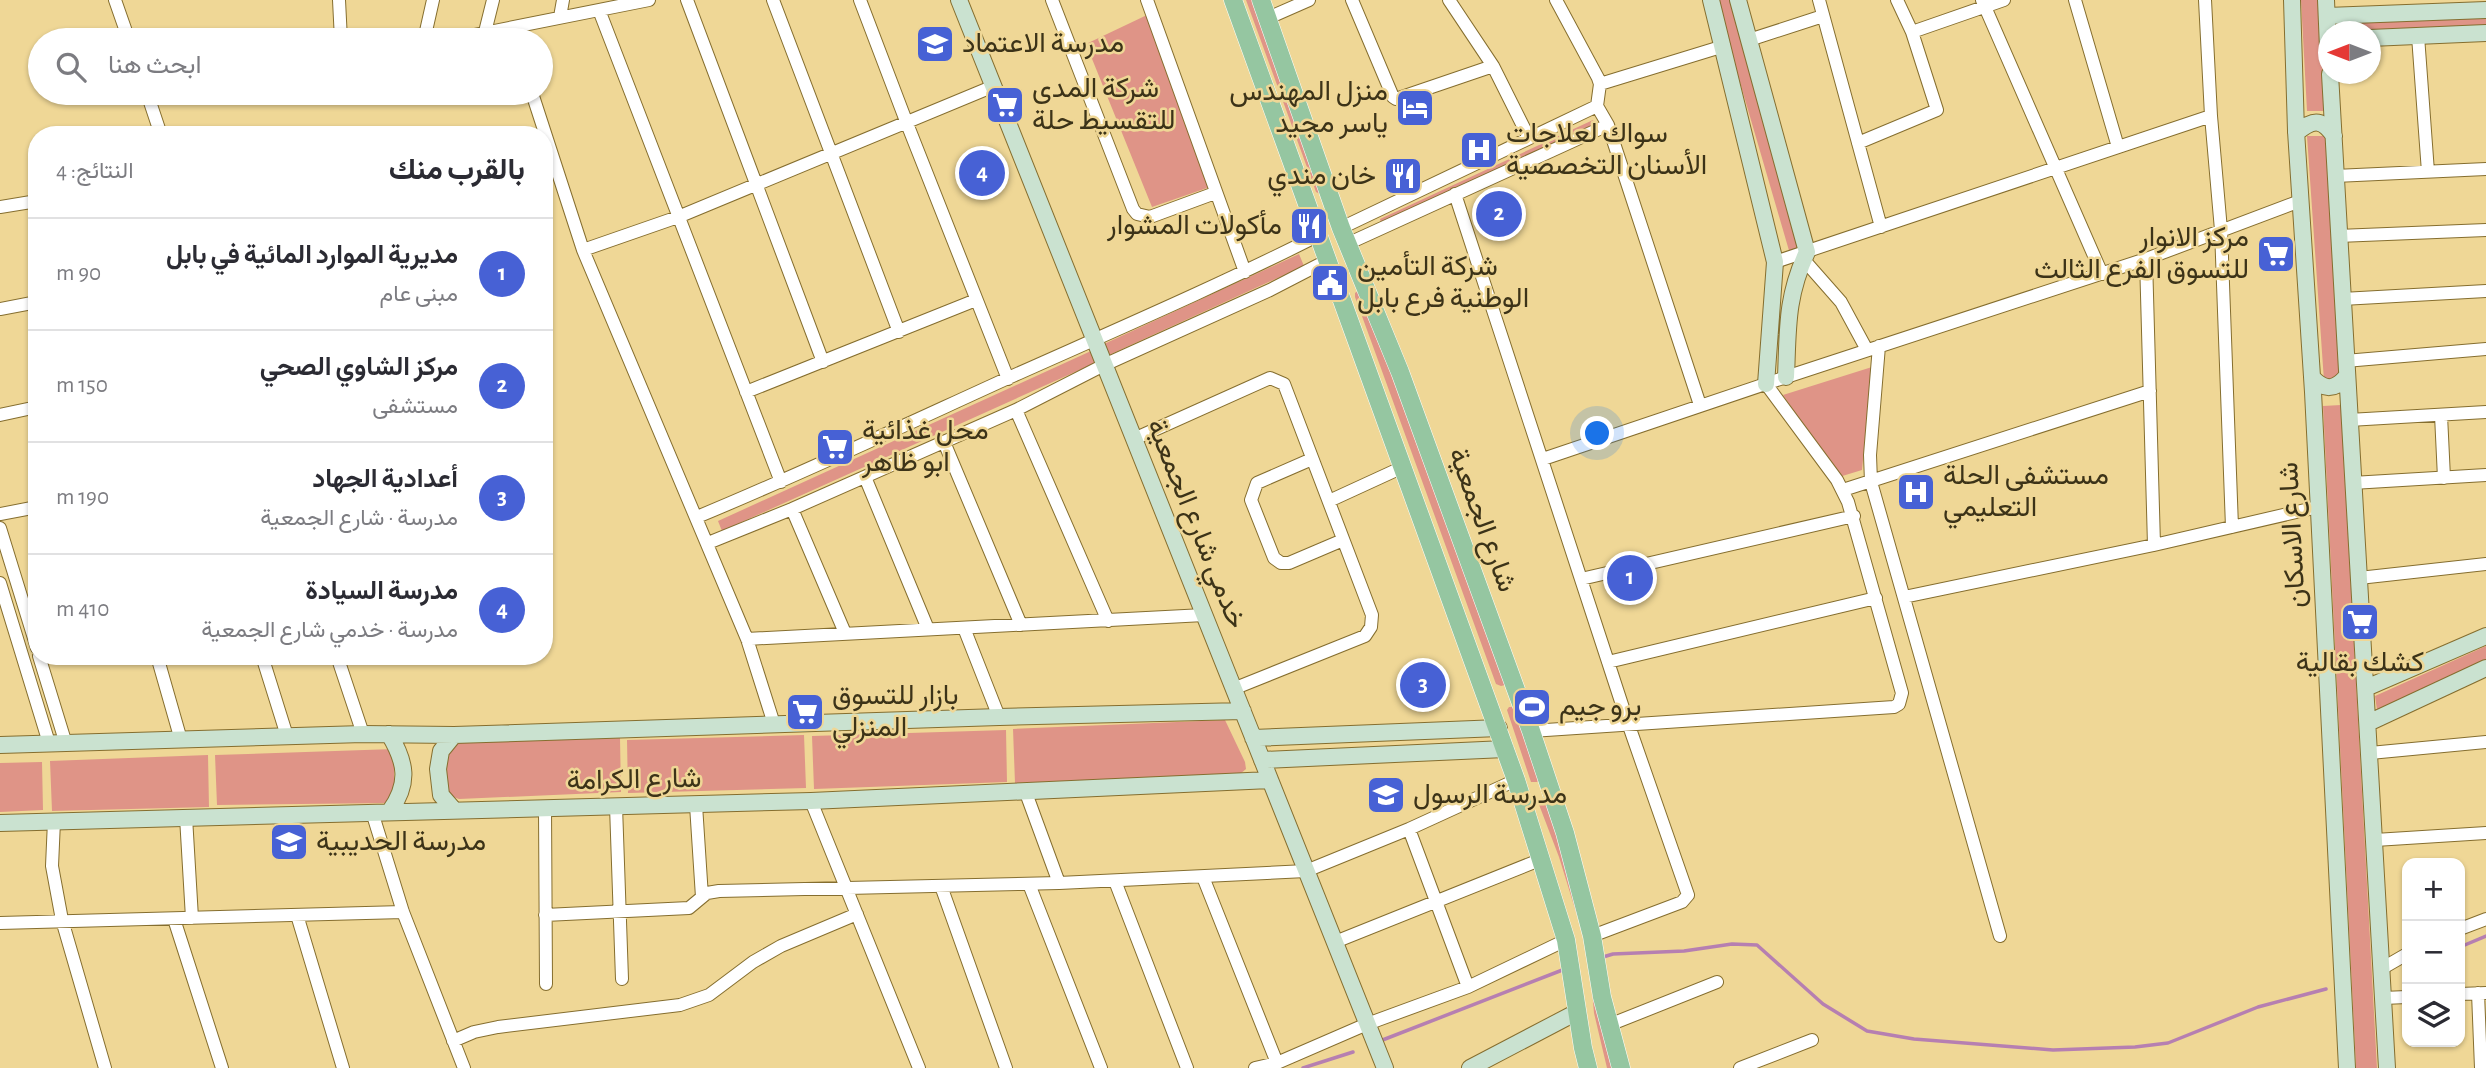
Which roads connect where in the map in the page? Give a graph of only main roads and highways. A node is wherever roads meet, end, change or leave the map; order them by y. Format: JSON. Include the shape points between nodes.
{"nodes":[{"id":1,"x":1233,"y":0,"type":"edge"},
{"id":2,"x":1261,"y":0,"type":"edge"},
{"id":3,"x":1357,"y":268,"type":"junction"},
{"id":4,"x":1335,"y":279,"type":"junction"},
{"id":5,"x":1365,"y":286,"type":"junction"},
{"id":6,"x":1342,"y":298,"type":"junction"},
{"id":7,"x":1400,"y":372,"type":"junction"},
{"id":8,"x":1373,"y":384,"type":"junction"},
{"id":9,"x":1420,"y":426,"type":"junction"},
{"id":10,"x":1391,"y":437,"type":"junction"},
{"id":11,"x":1588,"y":1068,"type":"edge"},
{"id":12,"x":1621,"y":1068,"type":"edge"}],
"edges":[{"from":1,"to":4,"type":"main road","name":"شارع الجمعية"},
{"from":2,"to":3,"type":"main road","name":"شارع الجمعية"},
{"from":3,"to":4,"type":"main road","via":[[1349,282]]},
{"from":3,"to":5,"type":"main road","name":"شارع الجمعية"},
{"from":4,"to":6,"type":"main road","name":"شارع الجمعية"},
{"from":5,"to":6,"type":"main road","via":[[1350,288]]},
{"from":5,"to":7,"type":"main road","name":"شارع الجمعية"},
{"from":6,"to":8,"type":"main road","name":"شارع الجمعية"},
{"from":7,"to":8,"type":"main road","via":[[1389,383]]},
{"from":7,"to":9,"type":"main road","name":"شارع الجمعية"},
{"from":8,"to":10,"type":"main road","name":"شارع الجمعية"},
{"from":9,"to":10,"type":"main road","via":[[1403,426]]},
{"from":9,"to":12,"type":"main road","name":"شارع الجمعية","via":[[1565,833]]},
{"from":10,"to":11,"type":"main road","name":"شارع الجمعية","via":[[1490,728],[1505,749],[1542,859],[1566,940]]}]}
